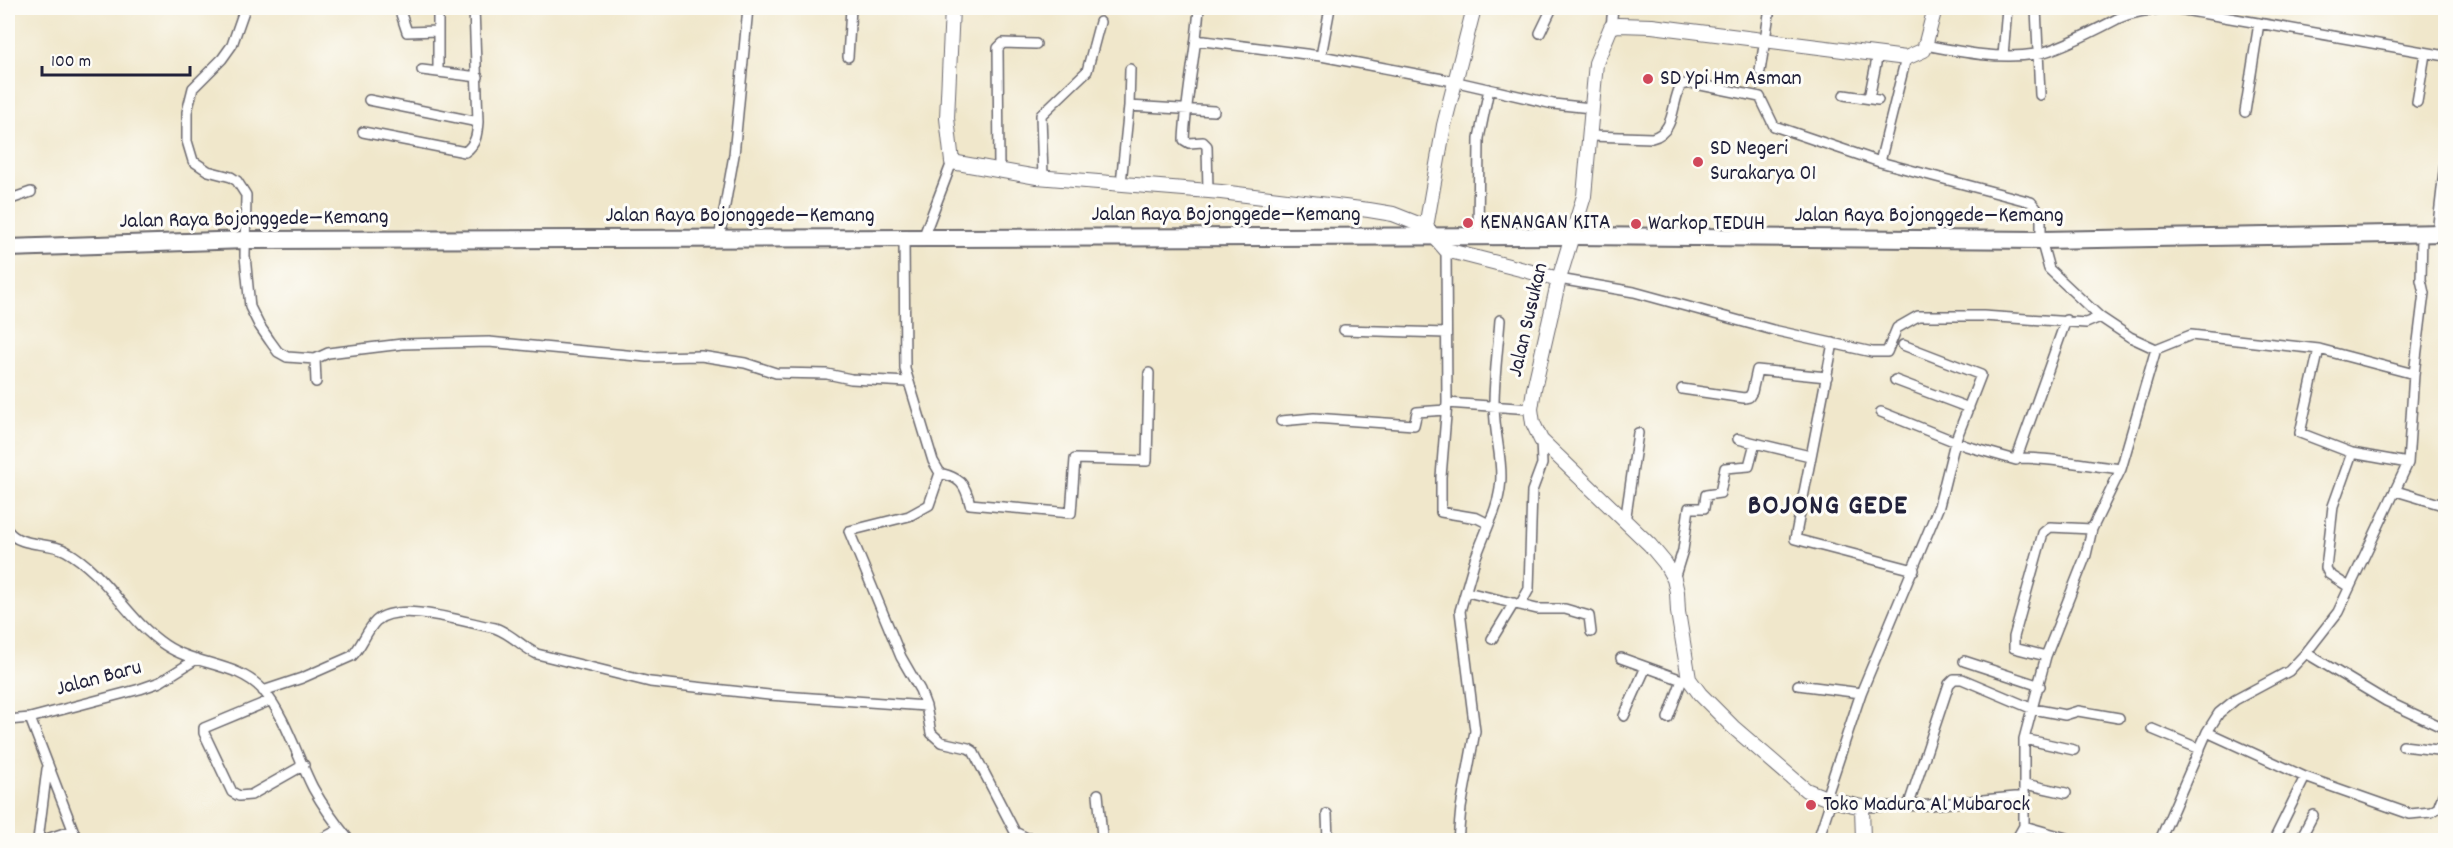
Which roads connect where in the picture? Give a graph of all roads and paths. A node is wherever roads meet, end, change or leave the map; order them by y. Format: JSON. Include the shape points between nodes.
{"nodes":[{"id":1,"x":245,"y":8,"type":"edge"},
{"id":2,"x":399,"y":8,"type":"edge"},
{"id":3,"x":438,"y":8,"type":"edge"},
{"id":4,"x":474,"y":8,"type":"edge"},
{"id":5,"x":747,"y":8,"type":"edge"},
{"id":6,"x":851,"y":8,"type":"edge"},
{"id":7,"x":952,"y":8,"type":"edge"},
{"id":8,"x":1198,"y":8,"type":"edge"},
{"id":9,"x":1330,"y":8,"type":"edge"},
{"id":10,"x":1474,"y":8,"type":"edge"},
{"id":11,"x":1552,"y":8,"type":"edge"},
{"id":12,"x":1613,"y":8,"type":"edge"},
{"id":13,"x":1770,"y":8,"type":"edge"},
{"id":14,"x":1935,"y":8,"type":"edge"},
{"id":15,"x":2007,"y":8,"type":"edge"},
{"id":16,"x":2036,"y":8,"type":"edge"},
{"id":17,"x":2166,"y":8,"type":"edge"},
{"id":18,"x":2173,"y":8,"type":"edge"},
{"id":19,"x":1100,"y":21,"type":"dead end"},
{"id":20,"x":2259,"y":24,"type":"junction"},
{"id":21,"x":1611,"y":27,"type":"junction"},
{"id":22,"x":438,"y":31,"type":"junction"},
{"id":23,"x":1540,"y":33,"type":"dead end"},
{"id":24,"x":1765,"y":39,"type":"junction"},
{"id":25,"x":1196,"y":40,"type":"junction"},
{"id":26,"x":1036,"y":44,"type":"dead end"},
{"id":27,"x":1926,"y":45,"type":"junction"},
{"id":28,"x":1878,"y":54,"type":"junction"},
{"id":29,"x":2037,"y":54,"type":"junction"},
{"id":30,"x":2426,"y":54,"type":"junction"},
{"id":31,"x":1321,"y":56,"type":"junction"},
{"id":32,"x":2003,"y":56,"type":"junction"},
{"id":33,"x":2445,"y":56,"type":"edge"},
{"id":34,"x":848,"y":57,"type":"dead end"},
{"id":35,"x":1906,"y":58,"type":"junction"},
{"id":36,"x":1130,"y":69,"type":"dead end"},
{"id":37,"x":422,"y":70,"type":"dead end"},
{"id":38,"x":438,"y":71,"type":"junction"},
{"id":39,"x":1760,"y":71,"type":"dead end"},
{"id":40,"x":477,"y":77,"type":"junction"},
{"id":41,"x":1454,"y":81,"type":"junction"},
{"id":42,"x":1489,"y":89,"type":"junction"},
{"id":43,"x":1844,"y":95,"type":"dead end"},
{"id":44,"x":2040,"y":95,"type":"dead end"},
{"id":45,"x":369,"y":100,"type":"dead end"},
{"id":46,"x":2417,"y":102,"type":"dead end"},
{"id":47,"x":1129,"y":106,"type":"junction"},
{"id":48,"x":1591,"y":108,"type":"junction"},
{"id":49,"x":1185,"y":109,"type":"junction"},
{"id":50,"x":1214,"y":111,"type":"dead end"},
{"id":51,"x":2245,"y":112,"type":"dead end"},
{"id":52,"x":478,"y":122,"type":"junction"},
{"id":53,"x":363,"y":132,"type":"dead end"},
{"id":54,"x":1590,"y":136,"type":"junction"},
{"id":55,"x":2445,"y":154,"type":"edge"},
{"id":56,"x":952,"y":162,"type":"junction"},
{"id":57,"x":1880,"y":162,"type":"junction"},
{"id":58,"x":999,"y":171,"type":"junction"},
{"id":59,"x":1043,"y":177,"type":"junction"},
{"id":60,"x":1121,"y":183,"type":"junction"},
{"id":61,"x":1208,"y":190,"type":"junction"},
{"id":62,"x":31,"y":192,"type":"dead end"},
{"id":63,"x":8,"y":200,"type":"edge"},
{"id":64,"x":1430,"y":232,"type":"junction"},
{"id":65,"x":2435,"y":233,"type":"edge"},
{"id":66,"x":1571,"y":236,"type":"junction"},
{"id":67,"x":1478,"y":237,"type":"junction"},
{"id":68,"x":904,"y":238,"type":"junction"},
{"id":69,"x":923,"y":238,"type":"junction"},
{"id":70,"x":719,"y":239,"type":"junction"},
{"id":71,"x":246,"y":240,"type":"junction"},
{"id":72,"x":2041,"y":240,"type":"junction"},
{"id":73,"x":8,"y":248,"type":"edge"},
{"id":74,"x":1446,"y":250,"type":"junction"},
{"id":75,"x":1559,"y":279,"type":"junction"},
{"id":76,"x":2100,"y":317,"type":"junction"},
{"id":77,"x":1500,"y":320,"type":"dead end"},
{"id":78,"x":2066,"y":320,"type":"junction"},
{"id":79,"x":1344,"y":330,"type":"dead end"},
{"id":80,"x":1446,"y":333,"type":"junction"},
{"id":81,"x":1833,"y":343,"type":"junction"},
{"id":82,"x":1903,"y":345,"type":"dead end"},
{"id":83,"x":2156,"y":349,"type":"junction"},
{"id":84,"x":2319,"y":349,"type":"junction"},
{"id":85,"x":315,"y":359,"type":"junction"},
{"id":86,"x":1149,"y":373,"type":"dead end"},
{"id":87,"x":2414,"y":374,"type":"junction"},
{"id":88,"x":1827,"y":377,"type":"junction"},
{"id":89,"x":1896,"y":380,"type":"dead end"},
{"id":90,"x":316,"y":382,"type":"dead end"},
{"id":91,"x":908,"y":382,"type":"junction"},
{"id":92,"x":1682,"y":389,"type":"dead end"},
{"id":93,"x":1494,"y":405,"type":"junction"},
{"id":94,"x":1447,"y":407,"type":"junction"},
{"id":95,"x":1969,"y":408,"type":"junction"},
{"id":96,"x":1532,"y":410,"type":"junction"},
{"id":97,"x":1881,"y":412,"type":"dead end"},
{"id":98,"x":1281,"y":421,"type":"dead end"},
{"id":99,"x":1638,"y":433,"type":"dead end"},
{"id":100,"x":1738,"y":439,"type":"dead end"},
{"id":101,"x":1541,"y":440,"type":"junction"},
{"id":102,"x":1955,"y":442,"type":"junction"},
{"id":103,"x":1755,"y":443,"type":"junction"},
{"id":104,"x":2352,"y":453,"type":"junction"},
{"id":105,"x":1810,"y":456,"type":"junction"},
{"id":106,"x":2018,"y":458,"type":"junction"},
{"id":107,"x":2408,"y":463,"type":"junction"},
{"id":108,"x":2121,"y":469,"type":"junction"},
{"id":109,"x":940,"y":473,"type":"junction"},
{"id":110,"x":2396,"y":491,"type":"junction"},
{"id":111,"x":2445,"y":506,"type":"edge"},
{"id":112,"x":1626,"y":522,"type":"junction"},
{"id":113,"x":1489,"y":524,"type":"junction"},
{"id":114,"x":2092,"y":529,"type":"junction"},
{"id":115,"x":8,"y":531,"type":"edge"},
{"id":116,"x":1914,"y":570,"type":"junction"},
{"id":117,"x":1674,"y":579,"type":"junction"},
{"id":118,"x":2349,"y":587,"type":"junction"},
{"id":119,"x":1467,"y":592,"type":"junction"},
{"id":120,"x":1517,"y":604,"type":"junction"},
{"id":121,"x":1591,"y":632,"type":"dead end"},
{"id":122,"x":1492,"y":639,"type":"dead end"},
{"id":123,"x":2306,"y":653,"type":"junction"},
{"id":124,"x":2046,"y":656,"type":"junction"},
{"id":125,"x":1621,"y":658,"type":"dead end"},
{"id":126,"x":195,"y":660,"type":"junction"},
{"id":127,"x":1964,"y":661,"type":"dead end"},
{"id":128,"x":1646,"y":667,"type":"junction"},
{"id":129,"x":1685,"y":680,"type":"junction"},
{"id":130,"x":1798,"y":684,"type":"dead end"},
{"id":131,"x":2040,"y":686,"type":"junction"},
{"id":132,"x":264,"y":691,"type":"junction"},
{"id":133,"x":1861,"y":693,"type":"junction"},
{"id":134,"x":269,"y":701,"type":"junction"},
{"id":135,"x":926,"y":706,"type":"junction"},
{"id":136,"x":2033,"y":709,"type":"junction"},
{"id":137,"x":1624,"y":716,"type":"dead end"},
{"id":138,"x":30,"y":718,"type":"junction"},
{"id":139,"x":1668,"y":718,"type":"dead end"},
{"id":140,"x":2119,"y":718,"type":"dead end"},
{"id":141,"x":8,"y":720,"type":"edge"},
{"id":142,"x":2152,"y":729,"type":"dead end"},
{"id":143,"x":2445,"y":729,"type":"edge"},
{"id":144,"x":2207,"y":732,"type":"junction"},
{"id":145,"x":2024,"y":739,"type":"junction"},
{"id":146,"x":2403,"y":746,"type":"dead end"},
{"id":147,"x":2200,"y":749,"type":"junction"},
{"id":148,"x":2074,"y":750,"type":"dead end"},
{"id":149,"x":2445,"y":752,"type":"edge"},
{"id":150,"x":304,"y":765,"type":"junction"},
{"id":151,"x":47,"y":767,"type":"junction"},
{"id":152,"x":2305,"y":777,"type":"junction"},
{"id":153,"x":2025,"y":784,"type":"junction"},
{"id":154,"x":2445,"y":787,"type":"edge"},
{"id":155,"x":2066,"y":793,"type":"dead end"},
{"id":156,"x":1098,"y":794,"type":"dead end"},
{"id":157,"x":2026,"y":796,"type":"junction"},
{"id":158,"x":1828,"y":799,"type":"junction"},
{"id":159,"x":1909,"y":804,"type":"junction"},
{"id":160,"x":1862,"y":807,"type":"junction"},
{"id":161,"x":1327,"y":814,"type":"dead end"},
{"id":162,"x":2313,"y":815,"type":"dead end"},
{"id":163,"x":2024,"y":826,"type":"junction"},
{"id":164,"x":340,"y":829,"type":"junction"},
{"id":165,"x":73,"y":830,"type":"junction"},
{"id":166,"x":38,"y":840,"type":"edge"},
{"id":167,"x":44,"y":840,"type":"edge"},
{"id":168,"x":77,"y":840,"type":"edge"},
{"id":169,"x":320,"y":840,"type":"edge"},
{"id":170,"x":349,"y":840,"type":"edge"},
{"id":171,"x":1056,"y":840,"type":"edge"},
{"id":172,"x":1096,"y":840,"type":"edge"},
{"id":173,"x":1328,"y":840,"type":"edge"},
{"id":174,"x":1458,"y":840,"type":"edge"},
{"id":175,"x":1818,"y":840,"type":"edge"},
{"id":176,"x":1863,"y":840,"type":"edge"},
{"id":177,"x":2016,"y":840,"type":"edge"},
{"id":178,"x":2073,"y":840,"type":"edge"},
{"id":179,"x":2160,"y":840,"type":"edge"},
{"id":180,"x":2274,"y":840,"type":"edge"},
{"id":181,"x":2300,"y":840,"type":"edge"}],
"edges":[{"from":1,"to":71,"type":"street","via":[[232,45],[193,88],[186,133],[193,161],[208,171],[231,177],[242,187],[247,207]]},
{"from":2,"to":22,"type":"street","via":[[407,32]]},
{"from":3,"to":22,"type":"street"},
{"from":4,"to":40,"type":"street"},
{"from":5,"to":70,"type":"street","via":[[734,156]]},
{"from":6,"to":34,"type":"street"},
{"from":7,"to":56,"type":"street","via":[[947,118]]},
{"from":8,"to":25,"type":"street"},
{"from":9,"to":31,"type":"street"},
{"from":10,"to":41,"type":"street"},
{"from":11,"to":23,"type":"street"},
{"from":12,"to":21,"type":"street"},
{"from":13,"to":24,"type":"street"},
{"from":14,"to":27,"type":"street"},
{"from":15,"to":32,"type":"street"},
{"from":16,"to":29,"type":"street"},
{"from":17,"to":29,"type":"street","via":[[2117,19]]},
{"from":18,"to":20,"type":"street"},
{"from":19,"to":59,"type":"street","via":[[1087,71],[1041,115]]},
{"from":20,"to":30,"type":"street"},
{"from":20,"to":51,"type":"street"},
{"from":21,"to":24,"type":"street","via":[[1652,26]]},
{"from":21,"to":48,"type":"street","name":"Jalan Susukan","via":[[1596,63]]},
{"from":22,"to":38,"type":"street"},
{"from":24,"to":28,"type":"street"},
{"from":24,"to":39,"type":"street"},
{"from":25,"to":31,"type":"street"},
{"from":25,"to":49,"type":"street"},
{"from":26,"to":58,"type":"street","via":[[1003,43],[998,48]]},
{"from":27,"to":32,"type":"street"},
{"from":27,"to":35,"type":"street","via":[[1920,53]]},
{"from":28,"to":35,"type":"street"},
{"from":28,"to":43,"type":"street","via":[[1874,99]]},
{"from":29,"to":32,"type":"street"},
{"from":29,"to":44,"type":"street"},
{"from":30,"to":33,"type":"street"},
{"from":30,"to":46,"type":"street"},
{"from":31,"to":41,"type":"street"},
{"from":35,"to":57,"type":"street"},
{"from":36,"to":47,"type":"street"},
{"from":37,"to":38,"type":"street"},
{"from":38,"to":40,"type":"street"},
{"from":40,"to":52,"type":"street"},
{"from":41,"to":42,"type":"street"},
{"from":41,"to":64,"type":"street","via":[[1435,165]]},
{"from":42,"to":48,"type":"street","via":[[1553,104]]},
{"from":42,"to":67,"type":"street","via":[[1479,138]]},
{"from":45,"to":52,"type":"street"},
{"from":47,"to":49,"type":"street"},
{"from":47,"to":60,"type":"street"},
{"from":48,"to":54,"type":"street","name":"Jalan Susukan"},
{"from":49,"to":50,"type":"street"},
{"from":49,"to":61,"type":"street","via":[[1184,140],[1207,146]]},
{"from":52,"to":53,"type":"street","via":[[476,138],[465,152]]},
{"from":54,"to":57,"type":"street","via":[[1659,136],[1666,131],[1681,85],[1690,83],[1760,97],[1774,126]]},
{"from":54,"to":66,"type":"street","name":"Jalan Susukan","via":[[1584,196]]},
{"from":55,"to":65,"type":"street"},
{"from":56,"to":58,"type":"street"},
{"from":56,"to":69,"type":"street"},
{"from":57,"to":72,"type":"street","via":[[2031,202],[2041,214]]},
{"from":58,"to":59,"type":"street"},
{"from":59,"to":60,"type":"street"},
{"from":60,"to":61,"type":"street"},
{"from":61,"to":64,"type":"street","via":[[1393,214]]},
{"from":62,"to":63,"type":"street"},
{"from":64,"to":67,"type":"highway","name":"Jalan Raya Bojonggede—Kemang"},
{"from":64,"to":69,"type":"highway","name":"Jalan Raya Bojonggede—Kemang"},
{"from":64,"to":74,"type":"street"},
{"from":65,"to":72,"type":"highway","name":"Jalan Raya Bojonggede—Kemang"},
{"from":65,"to":87,"type":"street","via":[[2421,280],[2424,293]]},
{"from":66,"to":67,"type":"highway","name":"Jalan Raya Bojonggede—Kemang"},
{"from":66,"to":72,"type":"highway","name":"Jalan Raya Bojonggede—Kemang"},
{"from":66,"to":75,"type":"street","name":"Jalan Susukan"},
{"from":68,"to":69,"type":"highway","name":"Jalan Raya Bojonggede—Kemang"},
{"from":68,"to":70,"type":"highway","name":"Jalan Raya Bojonggede—Kemang"},
{"from":68,"to":91,"type":"street","via":[[904,352]]},
{"from":70,"to":71,"type":"highway","name":"Jalan Raya Bojonggede—Kemang"},
{"from":71,"to":73,"type":"highway","name":"Jalan Raya Bojonggede—Kemang"},
{"from":71,"to":85,"type":"street","via":[[250,307],[259,325],[286,357]]},
{"from":72,"to":76,"type":"street","via":[[2049,269]]},
{"from":74,"to":75,"type":"street"},
{"from":74,"to":80,"type":"street"},
{"from":75,"to":81,"type":"street","via":[[1634,292]]},
{"from":75,"to":96,"type":"street","name":"Jalan Susukan","via":[[1540,356]]},
{"from":76,"to":78,"type":"street","via":[[2092,322]]},
{"from":76,"to":83,"type":"street"},
{"from":77,"to":93,"type":"street"},
{"from":78,"to":81,"type":"street","via":[[1918,316],[1897,328],[1887,352]]},
{"from":78,"to":106,"type":"street"},
{"from":79,"to":80,"type":"street"},
{"from":80,"to":94,"type":"street"},
{"from":81,"to":88,"type":"street"},
{"from":82,"to":95,"type":"street","via":[[1981,375]]},
{"from":83,"to":84,"type":"street","via":[[2191,335]]},
{"from":83,"to":108,"type":"street"},
{"from":84,"to":87,"type":"street"},
{"from":84,"to":104,"type":"street","via":[[2300,433]]},
{"from":85,"to":90,"type":"street"},
{"from":85,"to":91,"type":"street","via":[[328,352],[402,344],[489,342],[647,357],[701,356],[776,373]]},
{"from":86,"to":109,"type":"street","via":[[1147,461],[1075,459],[1071,513],[970,504],[956,477]]},
{"from":87,"to":107,"type":"street"},
{"from":88,"to":92,"type":"street","via":[[1757,370],[1752,392],[1744,398]]},
{"from":88,"to":105,"type":"street"},
{"from":89,"to":95,"type":"street"},
{"from":91,"to":109,"type":"street","via":[[927,448]]},
{"from":93,"to":94,"type":"street"},
{"from":93,"to":96,"type":"street"},
{"from":93,"to":113,"type":"street","via":[[1503,477]]},
{"from":94,"to":98,"type":"street","via":[[1417,412],[1414,425],[1314,418]]},
{"from":94,"to":113,"type":"street","via":[[1441,512]]},
{"from":95,"to":102,"type":"street"},
{"from":96,"to":101,"type":"street","name":"Jalan Susukan"},
{"from":97,"to":102,"type":"street"},
{"from":99,"to":112,"type":"street"},
{"from":100,"to":103,"type":"street"},
{"from":101,"to":112,"type":"street","name":"Jalan Susukan"},
{"from":101,"to":120,"type":"street","via":[[1542,464],[1532,491],[1529,589]]},
{"from":102,"to":106,"type":"street","via":[[2014,461]]},
{"from":102,"to":116,"type":"street","via":[[1939,506]]},
{"from":103,"to":105,"type":"street"},
{"from":103,"to":117,"type":"street","via":[[1749,466],[1725,468],[1720,493],[1706,495],[1704,508],[1689,508]]},
{"from":104,"to":107,"type":"street"},
{"from":104,"to":118,"type":"street","via":[[2333,506],[2326,568]]},
{"from":105,"to":116,"type":"street","via":[[1795,539]]},
{"from":106,"to":108,"type":"street"},
{"from":107,"to":110,"type":"street"},
{"from":108,"to":114,"type":"street"},
{"from":109,"to":135,"type":"street","via":[[929,505],[909,516],[849,531],[901,657]]},
{"from":110,"to":111,"type":"street"},
{"from":110,"to":118,"type":"street"},
{"from":112,"to":117,"type":"street","name":"Jalan Susukan","via":[[1650,545]]},
{"from":113,"to":119,"type":"street"},
{"from":114,"to":124,"type":"street","via":[[2086,555]]},
{"from":114,"to":124,"type":"street","via":[[2050,527],[2043,533],[2014,648]]},
{"from":115,"to":126,"type":"street","via":[[16,540],[65,550],[86,564],[145,630]]},
{"from":116,"to":133,"type":"street"},
{"from":117,"to":129,"type":"street","name":"Jalan Susukan"},
{"from":118,"to":123,"type":"street","via":[[2338,612]]},
{"from":119,"to":120,"type":"street"},
{"from":119,"to":174,"type":"street","via":[[1460,611],[1475,731]]},
{"from":120,"to":121,"type":"street","via":[[1589,616]]},
{"from":120,"to":122,"type":"street"},
{"from":123,"to":143,"type":"street","via":[[2386,701]]},
{"from":123,"to":144,"type":"street","via":[[2289,670],[2235,700]]},
{"from":124,"to":131,"type":"street"},
{"from":125,"to":128,"type":"street"},
{"from":126,"to":132,"type":"street","via":[[236,671]]},
{"from":126,"to":138,"type":"street","name":"Jalan Baru","via":[[160,682]]},
{"from":127,"to":131,"type":"street"},
{"from":128,"to":129,"type":"street"},
{"from":128,"to":137,"type":"street"},
{"from":129,"to":139,"type":"street"},
{"from":129,"to":158,"type":"street","via":[[1783,772],[1806,790]]},
{"from":130,"to":133,"type":"street"},
{"from":131,"to":136,"type":"street"},
{"from":132,"to":134,"type":"street"},
{"from":132,"to":135,"type":"street","via":[[352,656],[383,616],[410,613],[495,628],[537,654],[634,679],[759,694]]},
{"from":133,"to":158,"type":"street"},
{"from":134,"to":150,"type":"street"},
{"from":134,"to":150,"type":"street","via":[[204,728],[232,792],[245,797]]},
{"from":135,"to":171,"type":"street","via":[[935,738],[968,748],[976,755],[1015,832],[1027,838]]},
{"from":136,"to":140,"type":"street"},
{"from":136,"to":145,"type":"street"},
{"from":136,"to":159,"type":"street","via":[[1962,679],[1951,681]]},
{"from":138,"to":141,"type":"street","name":"Jalan Baru"},
{"from":138,"to":151,"type":"street"},
{"from":142,"to":147,"type":"street"},
{"from":144,"to":147,"type":"street"},
{"from":144,"to":152,"type":"street"},
{"from":145,"to":148,"type":"street"},
{"from":145,"to":153,"type":"street"},
{"from":146,"to":149,"type":"street"},
{"from":147,"to":179,"type":"street"},
{"from":150,"to":164,"type":"street"},
{"from":151,"to":165,"type":"street"},
{"from":151,"to":166,"type":"street"},
{"from":152,"to":154,"type":"street","via":[[2410,814],[2438,808]]},
{"from":152,"to":180,"type":"street"},
{"from":153,"to":155,"type":"street"},
{"from":153,"to":157,"type":"street"},
{"from":156,"to":172,"type":"street","via":[[1102,836]]},
{"from":157,"to":159,"type":"street"},
{"from":157,"to":163,"type":"street"},
{"from":158,"to":160,"type":"street"},
{"from":158,"to":175,"type":"street"},
{"from":159,"to":160,"type":"street"},
{"from":160,"to":176,"type":"street"},
{"from":161,"to":173,"type":"street"},
{"from":162,"to":181,"type":"street"},
{"from":163,"to":177,"type":"street"},
{"from":163,"to":178,"type":"street"},
{"from":164,"to":169,"type":"street"},
{"from":164,"to":170,"type":"street"},
{"from":165,"to":167,"type":"street"},
{"from":165,"to":168,"type":"street"}]}
